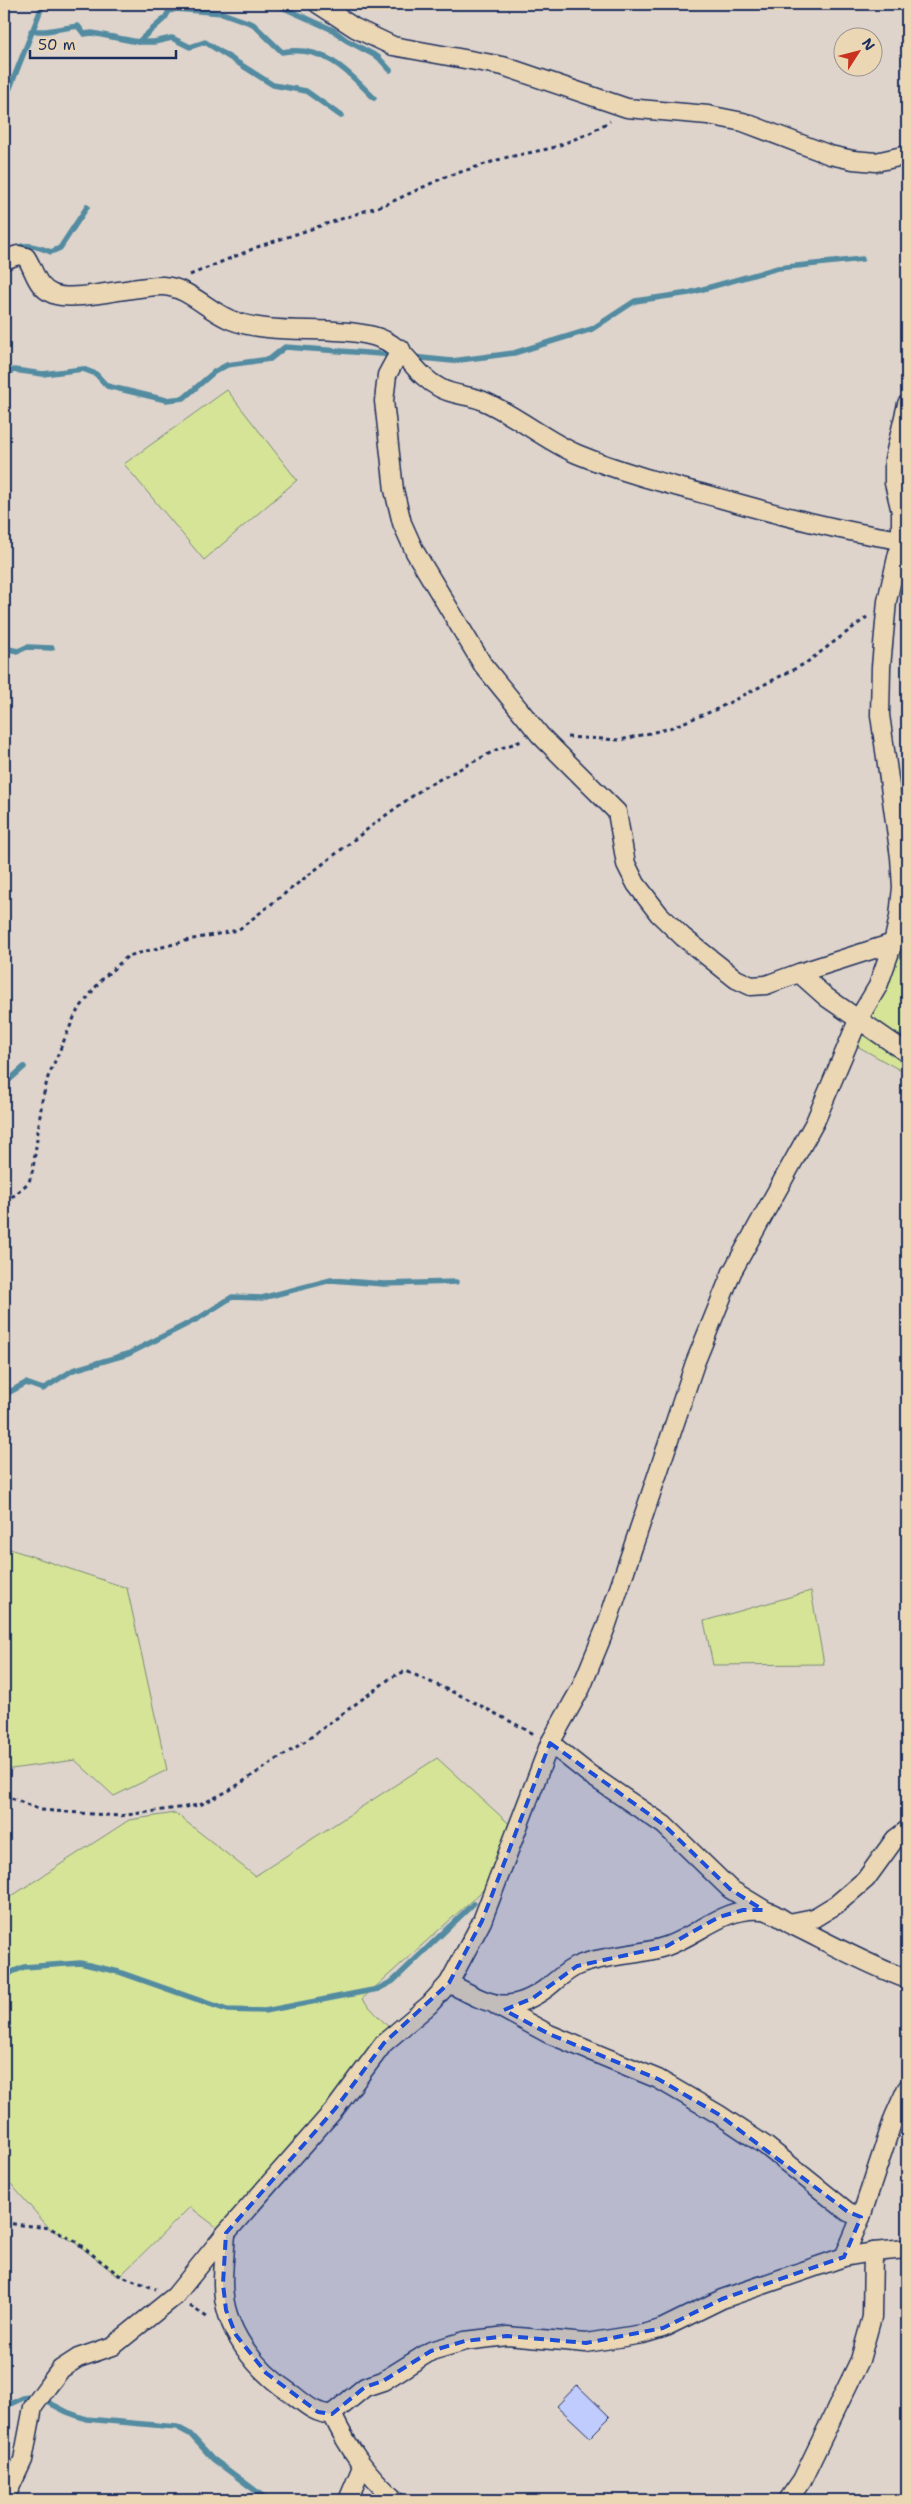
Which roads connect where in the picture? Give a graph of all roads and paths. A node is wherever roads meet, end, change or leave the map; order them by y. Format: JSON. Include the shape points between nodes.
{"nodes":[{"id":1,"x":318,"y":4,"type":"edge"},
{"id":2,"x":627,"y":108,"type":"junction"},
{"id":3,"x":907,"y":155,"type":"edge"},
{"id":4,"x":4,"y":260,"type":"edge"},
{"id":5,"x":164,"y":286,"type":"junction"},
{"id":6,"x":401,"y":350,"type":"junction"},
{"id":7,"x":907,"y":404,"type":"edge"},
{"id":8,"x":901,"y":540,"type":"junction"},
{"id":9,"x":888,"y":601,"type":"junction"},
{"id":10,"x":540,"y":736,"type":"junction"},
{"id":11,"x":893,"y":943,"type":"junction"},
{"id":12,"x":799,"y":973,"type":"junction"},
{"id":13,"x":859,"y":1018,"type":"junction"},
{"id":14,"x":907,"y":1053,"type":"edge"},
{"id":15,"x":4,"y":1200,"type":"edge"},
{"id":16,"x":550,"y":1743,"type":"junction"},
{"id":17,"x":4,"y":1795,"type":"edge"},
{"id":18,"x":907,"y":1830,"type":"edge"},
{"id":19,"x":763,"y":1910,"type":"junction"},
{"id":20,"x":789,"y":1923,"type":"junction"},
{"id":21,"x":907,"y":1979,"type":"edge"},
{"id":22,"x":449,"y":1984,"type":"junction"},
{"id":23,"x":498,"y":2006,"type":"junction"},
{"id":24,"x":907,"y":2088,"type":"edge"},
{"id":25,"x":861,"y":2217,"type":"junction"},
{"id":26,"x":4,"y":2223,"type":"edge"},
{"id":27,"x":226,"y":2233,"type":"junction"},
{"id":28,"x":907,"y":2249,"type":"edge"},
{"id":29,"x":873,"y":2252,"type":"junction"},
{"id":30,"x":844,"y":2257,"type":"junction"},
{"id":31,"x":175,"y":2296,"type":"junction"},
{"id":32,"x":236,"y":2335,"type":"junction"},
{"id":33,"x":332,"y":2414,"type":"junction"},
{"id":34,"x":362,"y":2467,"type":"junction"},
{"id":35,"x":4,"y":2500,"type":"edge"},
{"id":36,"x":348,"y":2500,"type":"edge"},
{"id":37,"x":395,"y":2500,"type":"edge"},
{"id":38,"x":788,"y":2500,"type":"edge"}],
"edges":[{"from":1,"to":2,"type":"street","via":[[355,28],[393,46],[503,66]]},
{"from":2,"to":3,"type":"street","via":[[708,115],[743,122],[830,155],[853,160],[876,162]]},
{"from":2,"to":5,"type":"path","via":[[590,133],[560,145],[445,176],[389,203],[260,246]]},
{"from":4,"to":5,"type":"street","via":[[18,255],[26,257],[40,285],[57,295],[77,296]]},
{"from":5,"to":6,"type":"street","via":[[192,296],[230,320],[251,325],[352,332],[374,336]]},
{"from":6,"to":8,"type":"street","via":[[414,367],[440,388],[480,400],[575,453],[636,476],[732,502],[848,532]]},
{"from":6,"to":10,"type":"street","via":[[387,375],[384,401],[394,490],[402,523],[415,552],[483,665]]},
{"from":7,"to":8,"type":"street","via":[[894,459]]},
{"from":8,"to":9,"type":"street"},
{"from":9,"to":10,"type":"path","via":[[806,664],[715,710],[667,729],[620,740]]},
{"from":9,"to":11,"type":"street","via":[[880,715],[902,887]]},
{"from":10,"to":12,"type":"street","via":[[617,812],[626,864],[636,884],[682,937],[736,979],[751,986],[766,986]]},
{"from":10,"to":15,"type":"path","via":[[498,749],[426,787],[238,930],[193,938],[128,956],[101,980],[76,1013],[48,1077],[29,1182]]},
{"from":11,"to":12,"type":"street"},
{"from":11,"to":13,"type":"street","via":[[878,986]]},
{"from":12,"to":13,"type":"street","via":[[826,997]]},
{"from":13,"to":14,"type":"street"},
{"from":13,"to":16,"type":"street","via":[[815,1122],[732,1272],[695,1363],[606,1627],[581,1688]]},
{"from":16,"to":17,"type":"path","via":[[466,1698],[406,1671],[307,1740],[230,1790],[200,1805],[119,1816],[41,1810]]},
{"from":16,"to":19,"type":"street","via":[[664,1825],[730,1889]]},
{"from":16,"to":22,"type":"street","via":[[482,1922]]},
{"from":18,"to":20,"type":"street","via":[[895,1839],[866,1878],[837,1904],[814,1918]]},
{"from":19,"to":20,"type":"street"},
{"from":19,"to":23,"type":"street","via":[[743,1910],[719,1917],[666,1946],[577,1966],[533,1998]]},
{"from":20,"to":21,"type":"street"},
{"from":22,"to":23,"type":"street"},
{"from":22,"to":27,"type":"street","via":[[384,2043],[335,2109]]},
{"from":23,"to":25,"type":"street","via":[[549,2034],[658,2078],[766,2146],[839,2205]]},
{"from":24,"to":25,"type":"street","via":[[894,2117]]},
{"from":25,"to":30,"type":"street"},
{"from":26,"to":31,"type":"path","via":[[50,2228],[76,2242],[119,2275]]},
{"from":27,"to":31,"type":"street"},
{"from":27,"to":32,"type":"street","via":[[223,2284],[226,2310]]},
{"from":28,"to":29,"type":"street"},
{"from":29,"to":30,"type":"street"},
{"from":29,"to":38,"type":"street","via":[[872,2317],[860,2360],[802,2480]]},
{"from":30,"to":33,"type":"street","via":[[722,2299],[663,2328],[643,2334],[586,2343],[507,2336],[465,2341],[431,2351],[383,2382],[365,2387]]},
{"from":31,"to":32,"type":"path"},
{"from":31,"to":35,"type":"street","via":[[113,2346],[96,2350],[62,2369],[33,2407],[23,2460]]},
{"from":32,"to":33,"type":"street","via":[[266,2373],[280,2385],[318,2412]]},
{"from":33,"to":34,"type":"street"},
{"from":34,"to":36,"type":"street"},
{"from":34,"to":37,"type":"street"}]}
